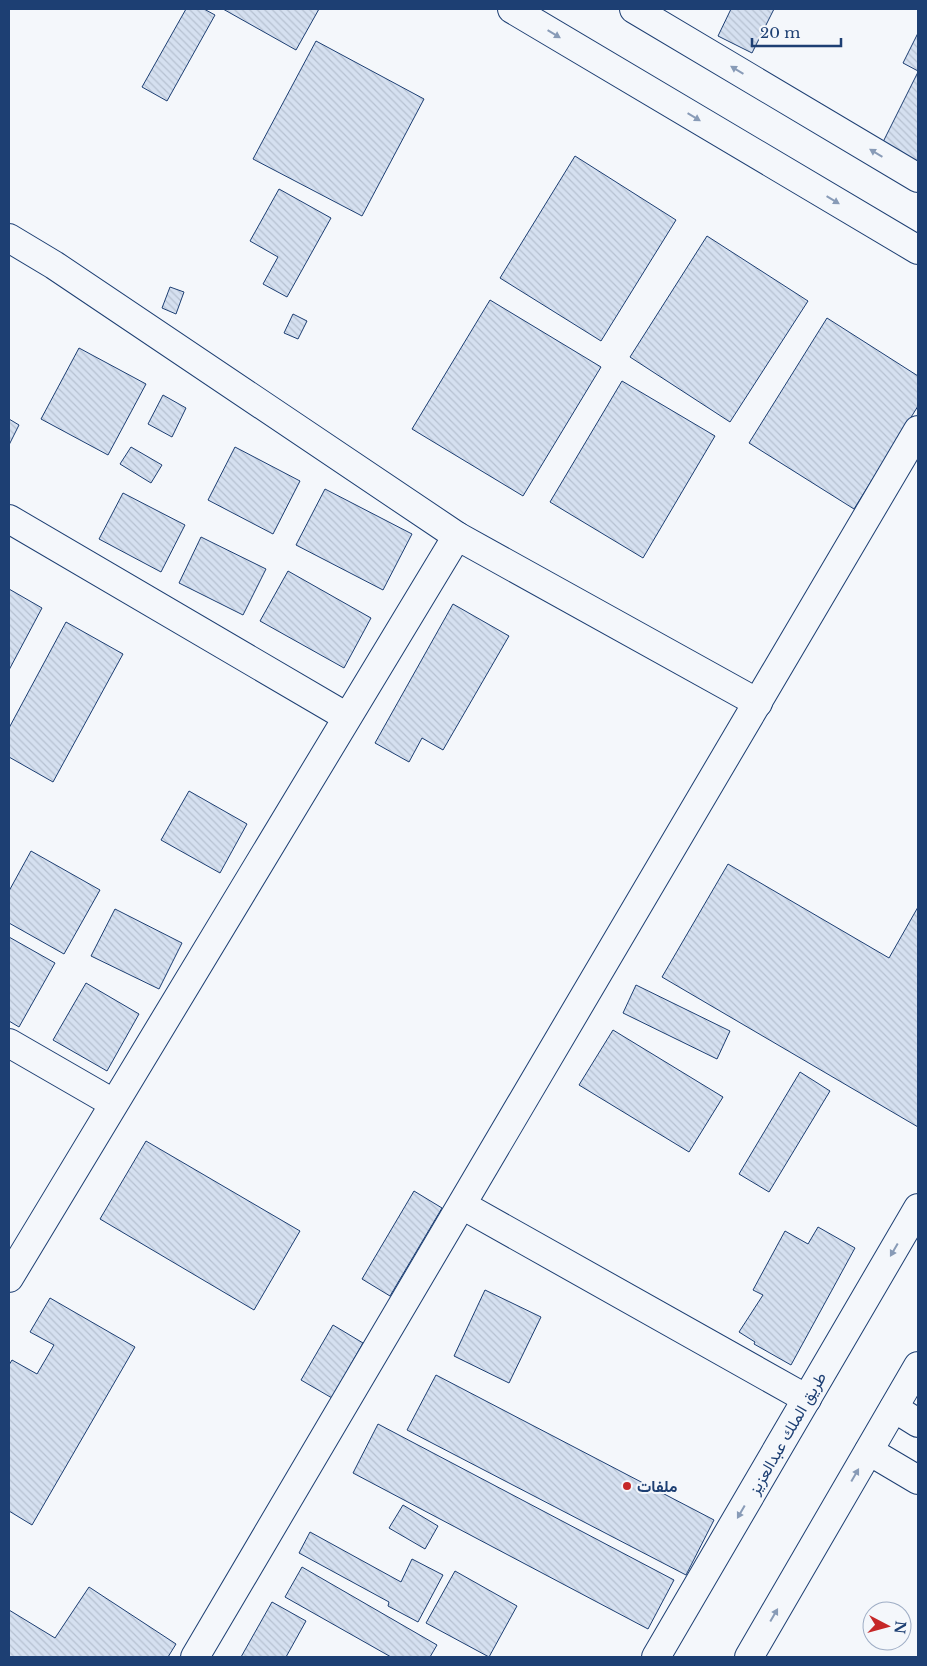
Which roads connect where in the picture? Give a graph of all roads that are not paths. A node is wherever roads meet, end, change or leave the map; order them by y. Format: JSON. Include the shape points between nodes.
{"nodes":[{"id":1,"x":512,"y":9,"type":"edge"},
{"id":2,"x":634,"y":9,"type":"edge"},
{"id":3,"x":918,"y":178,"type":"edge"},
{"id":4,"x":9,"y":238,"type":"edge"},
{"id":5,"x":918,"y":250,"type":"edge"},
{"id":6,"x":918,"y":430,"type":"edge"},
{"id":7,"x":9,"y":519,"type":"edge"},
{"id":8,"x":457,"y":536,"type":"junction"},
{"id":9,"x":758,"y":703,"type":"junction"},
{"id":10,"x":347,"y":717,"type":"junction"},
{"id":11,"x":9,"y":1043,"type":"edge"},
{"id":12,"x":113,"y":1103,"type":"junction"},
{"id":13,"x":462,"y":1205,"type":"junction"},
{"id":14,"x":918,"y":1208,"type":"edge"},
{"id":15,"x":9,"y":1278,"type":"edge"},
{"id":16,"x":918,"y":1366,"type":"edge"},
{"id":17,"x":807,"y":1399,"type":"junction"},
{"id":18,"x":894,"y":1408,"type":"junction"},
{"id":19,"x":918,"y":1423,"type":"edge"},
{"id":20,"x":869,"y":1451,"type":"junction"},
{"id":21,"x":918,"y":1480,"type":"edge"},
{"id":22,"x":195,"y":1657,"type":"edge"},
{"id":23,"x":656,"y":1657,"type":"edge"},
{"id":24,"x":749,"y":1657,"type":"edge"}],
"edges":[{"from":1,"to":5,"type":"main road","one_way":true},
{"from":3,"to":2,"type":"main road","one_way":true},
{"from":4,"to":8,"type":"main road"},
{"from":6,"to":9,"type":"main road"},
{"from":7,"to":10,"type":"main road"},
{"from":8,"to":9,"type":"main road"},
{"from":8,"to":10,"type":"main road"},
{"from":9,"to":13,"type":"main road"},
{"from":10,"to":12,"type":"main road"},
{"from":11,"to":12,"type":"main road"},
{"from":12,"to":15,"type":"main road"},
{"from":13,"to":17,"type":"main road"},
{"from":13,"to":22,"type":"main road"},
{"from":14,"to":17,"type":"main road","name":"طريق الملك عبدالعزيز","one_way":true},
{"from":16,"to":18,"type":"main road"},
{"from":17,"to":23,"type":"main road","name":"طريق الملك عبدالعزيز","one_way":true},
{"from":18,"to":19,"type":"main road"},
{"from":18,"to":20,"type":"main road"},
{"from":20,"to":21,"type":"main road"},
{"from":24,"to":20,"type":"main road","one_way":true}]}
